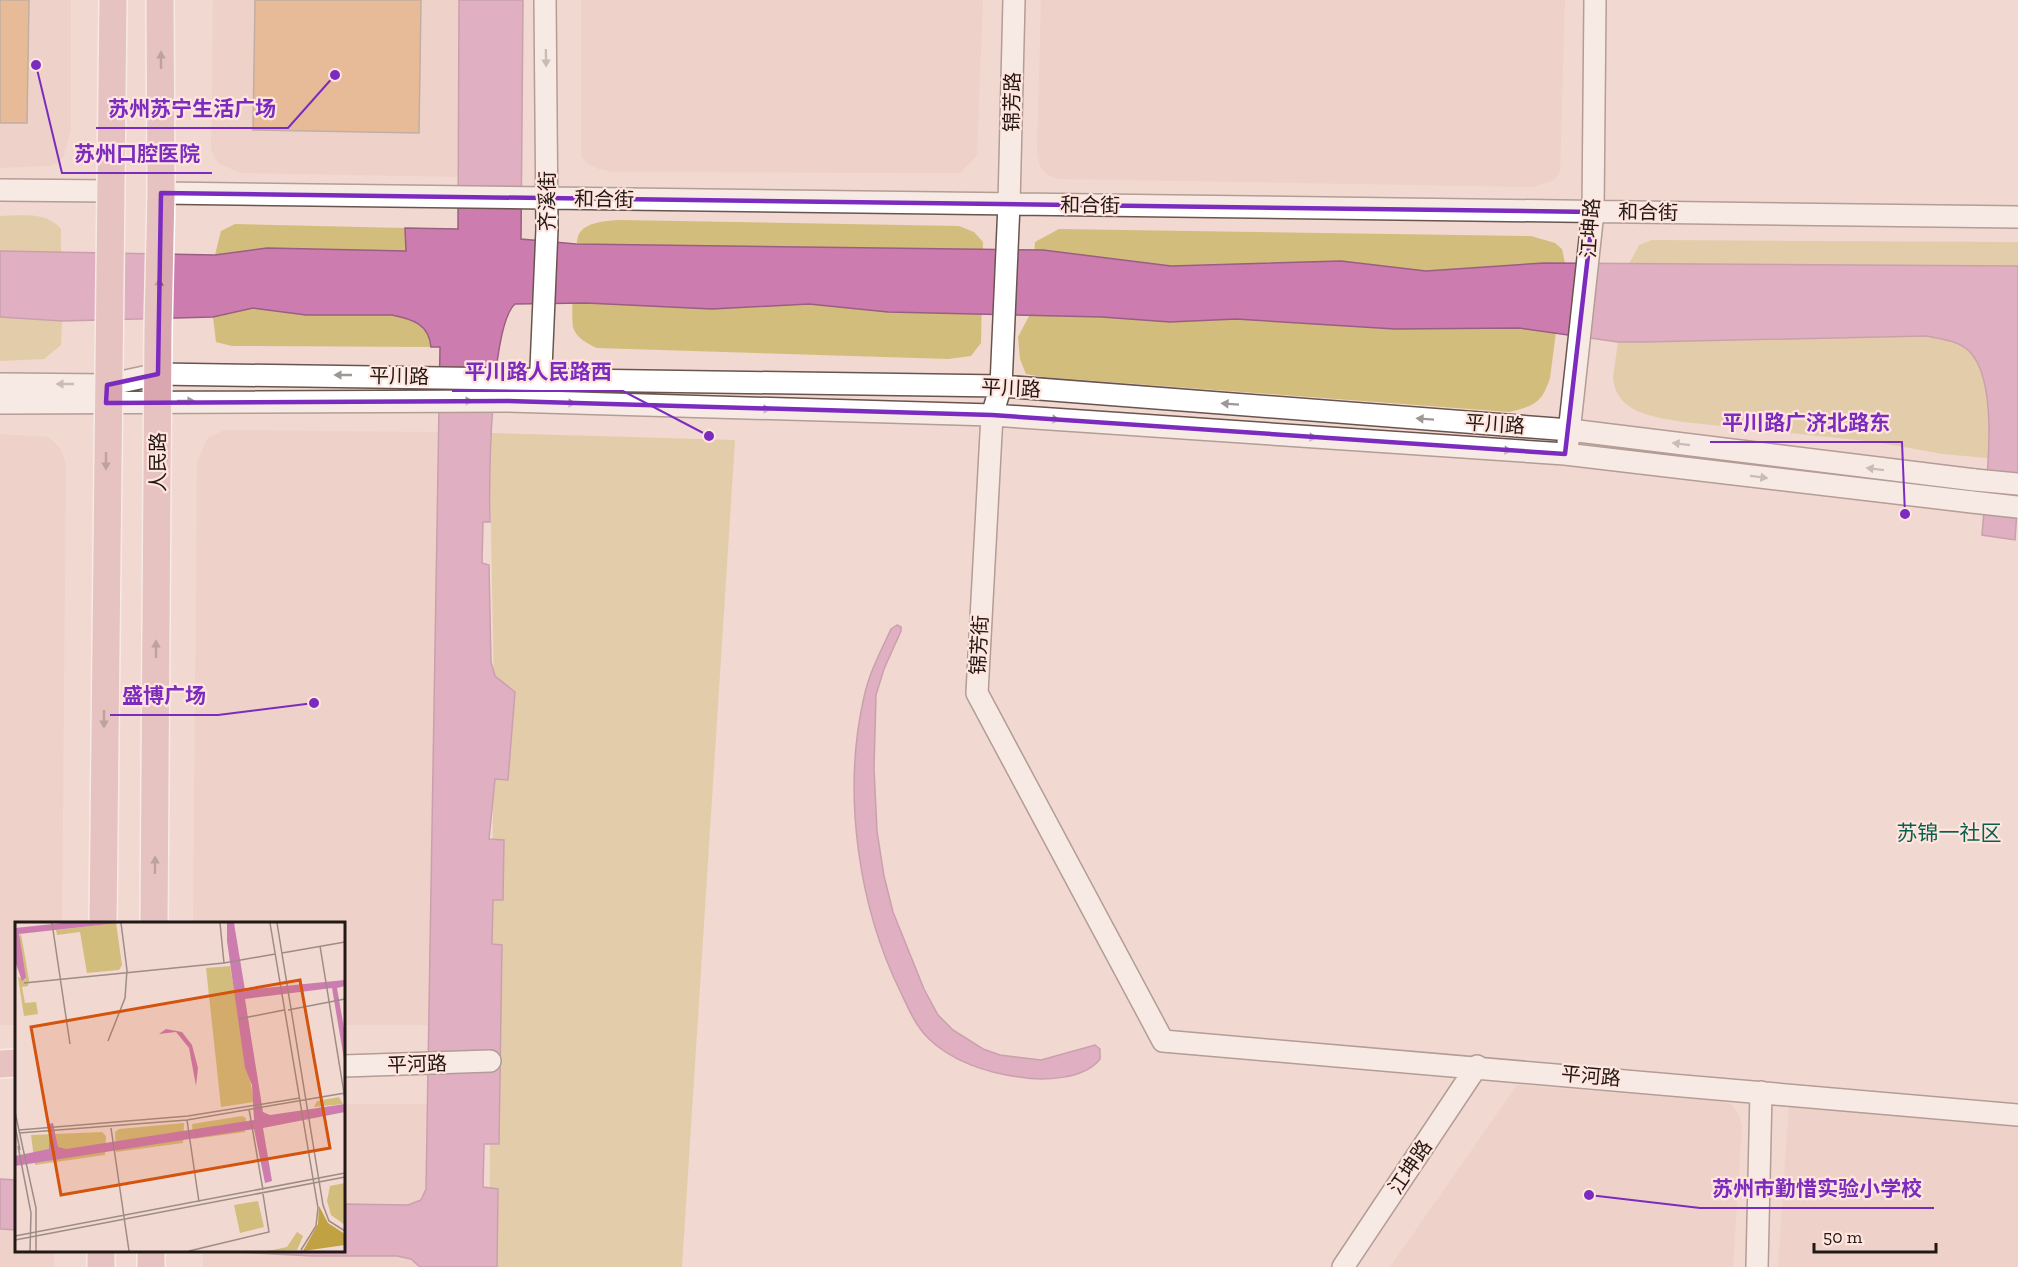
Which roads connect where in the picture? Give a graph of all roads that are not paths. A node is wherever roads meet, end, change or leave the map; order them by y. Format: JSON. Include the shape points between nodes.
{"nodes":[{"id":1,"x":113,"y":0,"type":"edge"},
{"id":2,"x":160,"y":0,"type":"edge"},
{"id":3,"x":545,"y":0,"type":"edge"},
{"id":4,"x":1014,"y":0,"type":"edge"},
{"id":5,"x":1595,"y":0,"type":"edge"},
{"id":6,"x":0,"y":190,"type":"edge"},
{"id":7,"x":111,"y":190,"type":"junction"},
{"id":8,"x":161,"y":193,"type":"junction"},
{"id":9,"x":538,"y":199,"type":"junction"},
{"id":10,"x":1009,"y":204,"type":"junction"},
{"id":11,"x":1593,"y":212,"type":"junction"},
{"id":12,"x":2018,"y":217,"type":"edge"},
{"id":13,"x":158,"y":374,"type":"junction"},
{"id":14,"x":541,"y":378,"type":"junction"},
{"id":15,"x":0,"y":384,"type":"edge"},
{"id":16,"x":1001,"y":386,"type":"junction"},
{"id":17,"x":107,"y":394,"type":"junction"},
{"id":18,"x":158,"y":400,"type":"junction"},
{"id":19,"x":539,"y":402,"type":"junction"},
{"id":20,"x":0,"y":403,"type":"edge"},
{"id":21,"x":992,"y":415,"type":"junction"},
{"id":22,"x":1570,"y":430,"type":"junction"},
{"id":23,"x":1565,"y":454,"type":"junction"},
{"id":24,"x":2018,"y":484,"type":"edge"},
{"id":25,"x":2018,"y":507,"type":"edge"},
{"id":26,"x":103,"y":922,"type":"edge"},
{"id":27,"x":154,"y":922,"type":"edge"},
{"id":28,"x":1163,"y":1041,"type":"joint"},
{"id":29,"x":490,"y":1061,"type":"dead end"},
{"id":30,"x":15,"y":1063,"type":"edge"},
{"id":31,"x":0,"y":1064,"type":"edge"},
{"id":32,"x":345,"y":1066,"type":"edge"},
{"id":33,"x":1477,"y":1066,"type":"junction"},
{"id":34,"x":1761,"y":1092,"type":"junction"},
{"id":35,"x":2018,"y":1114,"type":"edge"},
{"id":36,"x":1343,"y":1267,"type":"edge"},
{"id":37,"x":1757,"y":1267,"type":"edge"}],
"edges":[{"from":1,"to":7,"type":"main road"},
{"from":8,"to":2,"type":"main road","name":"人民路","one_way":true},
{"from":3,"to":9,"type":"street","name":"齐溪街","one_way":true},
{"from":4,"to":10,"type":"street","name":"锦芳路"},
{"from":5,"to":11,"type":"street","name":"江坤路"},
{"from":6,"to":7,"type":"street"},
{"from":7,"to":17,"type":"main road"},
{"from":8,"to":9,"type":"street","name":"和合街"},
{"from":13,"to":8,"type":"main road","name":"人民路","one_way":true},
{"from":9,"to":10,"type":"street","name":"和合街"},
{"from":9,"to":14,"type":"street","name":"齐溪街","via":[[547,229]]},
{"from":10,"to":11,"type":"street","name":"和合街"},
{"from":10,"to":16,"type":"street","name":"锦芳街"},
{"from":11,"to":12,"type":"street","name":"和合街"},
{"from":11,"to":22,"type":"street","name":"江坤路"},
{"from":14,"to":13,"type":"street","name":"平川路","one_way":true},
{"from":13,"to":17,"type":"street","name":"平川路"},
{"from":13,"to":18,"type":"main road","name":"人民路"},
{"from":14,"to":16,"type":"street","name":"平川路"},
{"from":14,"to":19,"type":"street","name":"齐溪街"},
{"from":17,"to":15,"type":"street","name":"平川路","one_way":true},
{"from":16,"to":21,"type":"street","name":"锦芳街"},
{"from":22,"to":16,"type":"street","name":"平川路","one_way":true},
{"from":17,"to":18,"type":"street","name":"平川路"},
{"from":17,"to":20,"type":"street","name":"平川路"},
{"from":17,"to":26,"type":"main road","one_way":true},
{"from":18,"to":19,"type":"street","name":"平川路","one_way":true},
{"from":27,"to":18,"type":"main road","name":"人民路","one_way":true},
{"from":19,"to":21,"type":"street","name":"平川路","one_way":true},
{"from":21,"to":23,"type":"street","name":"平川路","one_way":true},
{"from":21,"to":28,"type":"street","name":"锦芳街","via":[[977,693]]},
{"from":22,"to":23,"type":"street","name":"江坤路"},
{"from":24,"to":22,"type":"street","name":"平川路","one_way":true,"bridge":true},
{"from":23,"to":25,"type":"street","name":"平川路","one_way":true,"bridge":true},
{"from":28,"to":33,"type":"street","name":"平河路"},
{"from":29,"to":32,"type":"street","name":"平河路"},
{"from":30,"to":31,"type":"main road"},
{"from":33,"to":34,"type":"street","name":"平河路"},
{"from":33,"to":36,"type":"street","name":"江坤路"},
{"from":34,"to":35,"type":"street","name":"平河路"},
{"from":34,"to":37,"type":"street"}]}
